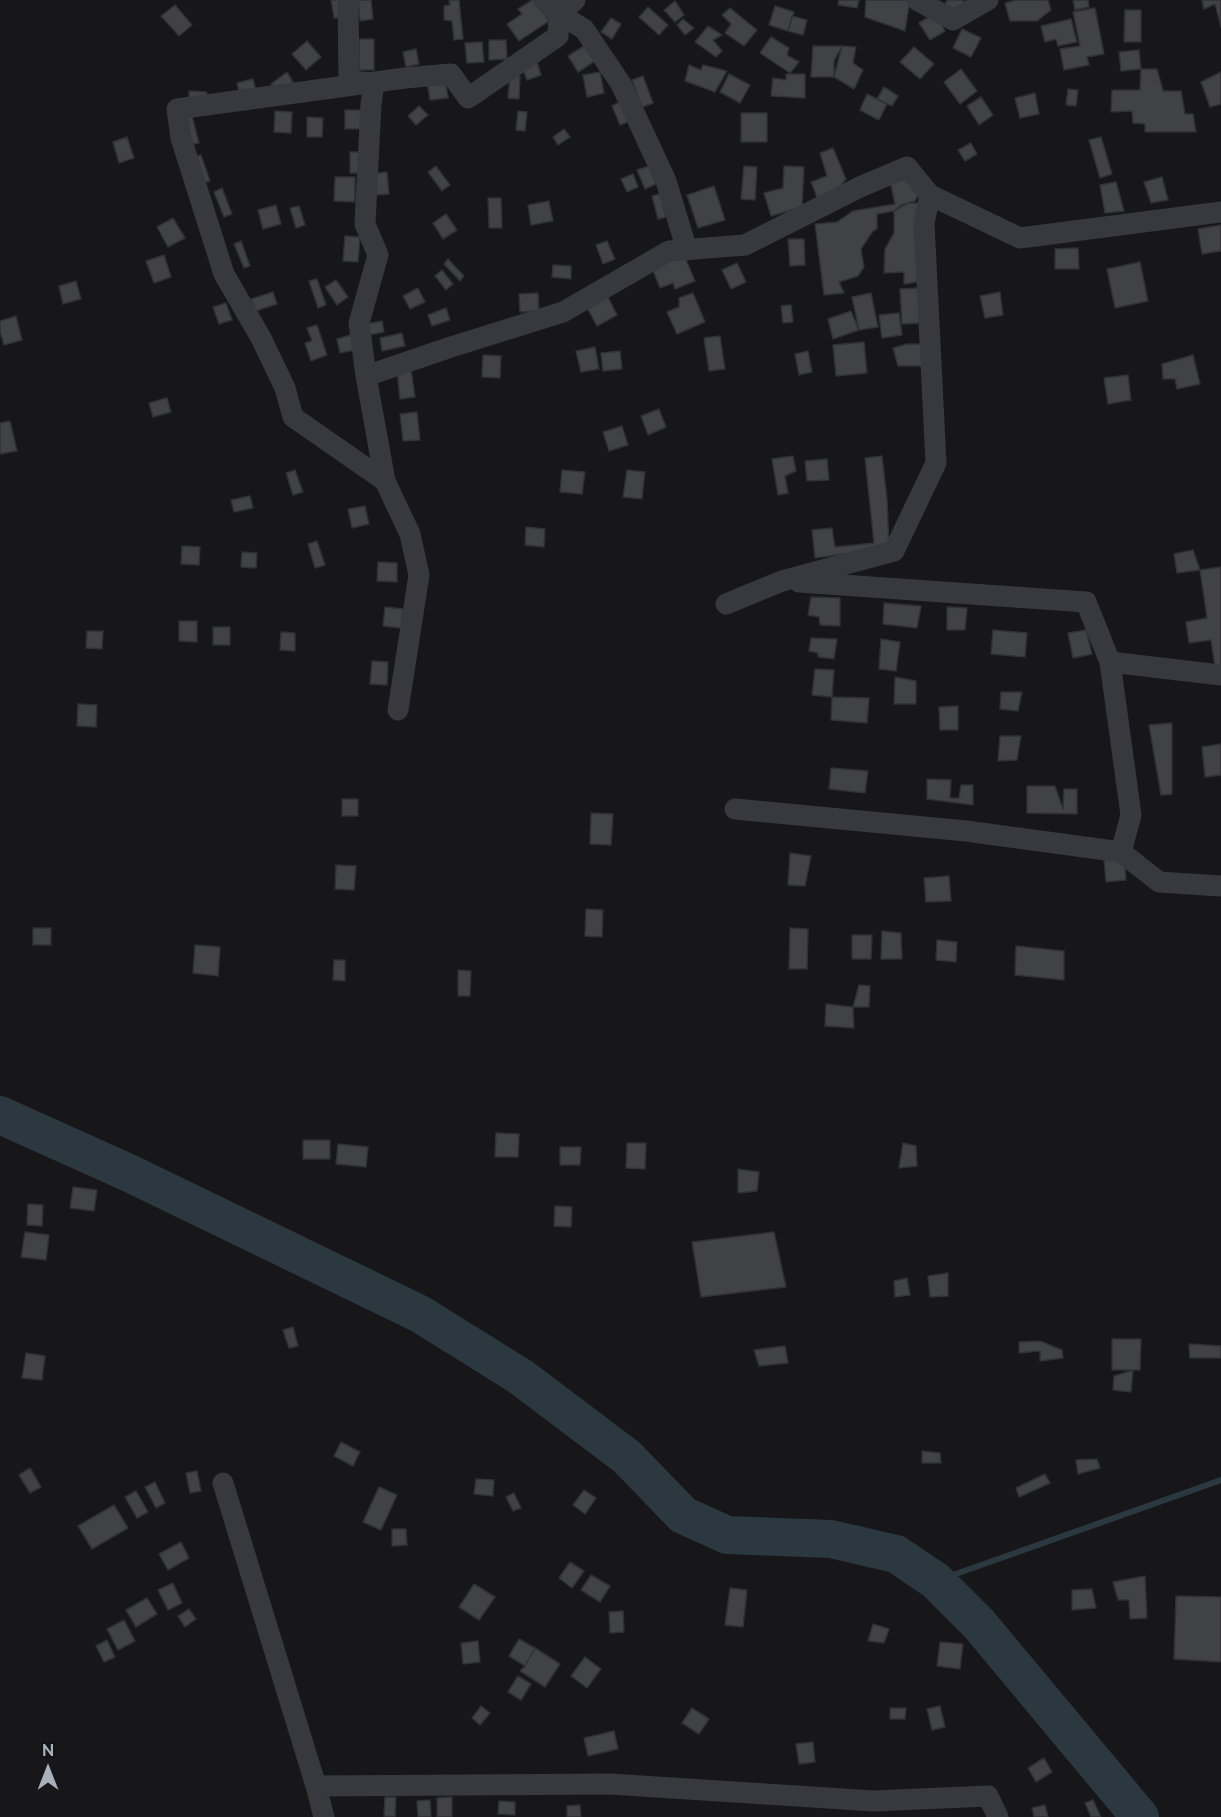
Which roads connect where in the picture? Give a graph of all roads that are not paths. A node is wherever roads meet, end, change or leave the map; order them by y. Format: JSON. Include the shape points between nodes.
{"nodes":[{"id":1,"x":348,"y":0,"type":"edge"},
{"id":2,"x":575,"y":0,"type":"edge"},
{"id":3,"x":917,"y":0,"type":"edge"},
{"id":4,"x":988,"y":0,"type":"edge"},
{"id":5,"x":551,"y":7,"type":"edge"},
{"id":6,"x":374,"y":83,"type":"junction"},
{"id":7,"x":930,"y":195,"type":"junction"},
{"id":8,"x":1221,"y":212,"type":"edge"},
{"id":9,"x":687,"y":250,"type":"junction"},
{"id":10,"x":366,"y":376,"type":"junction"},
{"id":11,"x":385,"y":481,"type":"junction"},
{"id":12,"x":782,"y":581,"type":"junction"},
{"id":13,"x":726,"y":604,"type":"dead end"},
{"id":14,"x":1110,"y":662,"type":"junction"},
{"id":15,"x":1221,"y":675,"type":"edge"},
{"id":16,"x":398,"y":710,"type":"dead end"},
{"id":17,"x":735,"y":809,"type":"dead end"},
{"id":18,"x":1121,"y":852,"type":"junction"},
{"id":19,"x":1221,"y":886,"type":"edge"},
{"id":20,"x":223,"y":1483,"type":"dead end"},
{"id":21,"x":316,"y":1786,"type":"junction"},
{"id":22,"x":324,"y":1817,"type":"edge"},
{"id":23,"x":998,"y":1817,"type":"edge"}],
"edges":[{"from":1,"to":6,"type":"street","via":[[349,81]]},
{"from":2,"to":5,"type":"street"},
{"from":3,"to":4,"type":"street","via":[[953,20]]},
{"from":5,"to":6,"type":"street","via":[[558,36],[468,98],[451,74]]},
{"from":5,"to":9,"type":"street","via":[[584,29],[621,84],[666,182]]},
{"from":6,"to":10,"type":"street","via":[[364,224],[378,255],[359,323]]},
{"from":6,"to":11,"type":"street","via":[[177,109],[181,138],[224,274],[261,338],[285,388],[293,417]]},
{"from":7,"to":8,"type":"street","via":[[1020,238]]},
{"from":7,"to":9,"type":"street","via":[[907,167],[745,245]]},
{"from":7,"to":12,"type":"street","via":[[924,223],[936,463],[894,551]]},
{"from":9,"to":10,"type":"street","via":[[669,251],[563,312]]},
{"from":10,"to":11,"type":"street"},
{"from":11,"to":16,"type":"street","via":[[410,534],[419,575]]},
{"from":12,"to":13,"type":"street"},
{"from":12,"to":14,"type":"street","via":[[1086,602]]},
{"from":14,"to":15,"type":"street"},
{"from":14,"to":18,"type":"street","via":[[1131,815]]},
{"from":17,"to":18,"type":"street","via":[[966,831]]},
{"from":18,"to":19,"type":"street","via":[[1159,882]]},
{"from":20,"to":21,"type":"street"},
{"from":21,"to":22,"type":"street"},
{"from":21,"to":23,"type":"street","via":[[610,1784],[874,1801],[988,1796]]}]}
